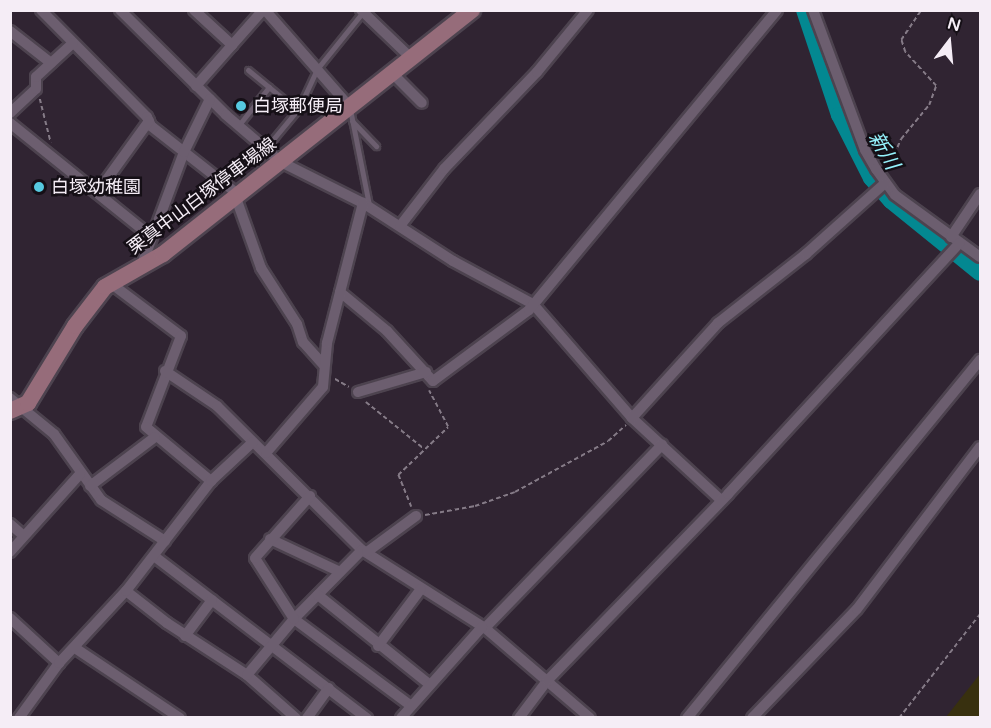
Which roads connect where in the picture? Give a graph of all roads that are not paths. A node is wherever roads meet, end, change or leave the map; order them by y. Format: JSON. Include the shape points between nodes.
{"nodes":[{"id":1,"x":41,"y":10,"type":"edge"},
{"id":2,"x":120,"y":10,"type":"edge"},
{"id":3,"x":194,"y":10,"type":"edge"},
{"id":4,"x":264,"y":10,"type":"edge"},
{"id":5,"x":588,"y":10,"type":"edge"},
{"id":6,"x":777,"y":10,"type":"edge"},
{"id":7,"x":813,"y":10,"type":"edge"},
{"id":8,"x":362,"y":11,"type":"edge"},
{"id":9,"x":463,"y":13,"type":"edge"},
{"id":10,"x":10,"y":31,"type":"edge"},
{"id":11,"x":73,"y":43,"type":"junction"},
{"id":12,"x":232,"y":45,"type":"junction"},
{"id":13,"x":411,"y":58,"type":"junction"},
{"id":14,"x":51,"y":63,"type":"junction"},
{"id":15,"x":317,"y":69,"type":"junction"},
{"id":16,"x":248,"y":70,"type":"dead end"},
{"id":17,"x":392,"y":73,"type":"junction"},
{"id":18,"x":196,"y":86,"type":"junction"},
{"id":19,"x":269,"y":87,"type":"junction"},
{"id":20,"x":210,"y":99,"type":"junction"},
{"id":21,"x":422,"y":104,"type":"dead end"},
{"id":22,"x":297,"y":111,"type":"junction"},
{"id":23,"x":10,"y":113,"type":"edge"},
{"id":24,"x":351,"y":114,"type":"junction"},
{"id":25,"x":149,"y":121,"type":"junction"},
{"id":26,"x":10,"y":123,"type":"edge"},
{"id":27,"x":238,"y":126,"type":"junction"},
{"id":28,"x":376,"y":146,"type":"dead end"},
{"id":29,"x":265,"y":149,"type":"junction"},
{"id":30,"x":184,"y":152,"type":"junction"},
{"id":31,"x":281,"y":162,"type":"junction"},
{"id":32,"x":885,"y":184,"type":"junction"},
{"id":33,"x":97,"y":193,"type":"junction"},
{"id":34,"x":981,"y":194,"type":"edge"},
{"id":35,"x":237,"y":196,"type":"junction"},
{"id":36,"x":366,"y":205,"type":"junction"},
{"id":37,"x":400,"y":226,"type":"junction"},
{"id":38,"x":152,"y":237,"type":"junction"},
{"id":39,"x":956,"y":242,"type":"junction"},
{"id":40,"x":981,"y":256,"type":"edge"},
{"id":41,"x":141,"y":267,"type":"junction"},
{"id":42,"x":113,"y":285,"type":"junction"},
{"id":43,"x":340,"y":292,"type":"junction"},
{"id":44,"x":533,"y":304,"type":"junction"},
{"id":45,"x":981,"y":360,"type":"edge"},
{"id":46,"x":323,"y":364,"type":"junction"},
{"id":47,"x":165,"y":371,"type":"junction"},
{"id":48,"x":429,"y":377,"type":"junction"},
{"id":49,"x":358,"y":392,"type":"road end"},
{"id":50,"x":14,"y":405,"type":"edge"},
{"id":51,"x":632,"y":418,"type":"junction"},
{"id":52,"x":154,"y":437,"type":"junction"},
{"id":53,"x":253,"y":442,"type":"junction"},
{"id":54,"x":662,"y":445,"type":"junction"},
{"id":55,"x":981,"y":447,"type":"edge"},
{"id":56,"x":266,"y":453,"type":"junction"},
{"id":57,"x":80,"y":474,"type":"junction"},
{"id":58,"x":211,"y":481,"type":"junction"},
{"id":59,"x":90,"y":486,"type":"junction"},
{"id":60,"x":310,"y":496,"type":"junction"},
{"id":61,"x":721,"y":500,"type":"junction"},
{"id":62,"x":416,"y":516,"type":"road end"},
{"id":63,"x":10,"y":524,"type":"edge"},
{"id":64,"x":24,"y":536,"type":"junction"},
{"id":65,"x":270,"y":539,"type":"junction"},
{"id":66,"x":165,"y":541,"type":"junction"},
{"id":67,"x":365,"y":551,"type":"junction"},
{"id":68,"x":10,"y":552,"type":"edge"},
{"id":69,"x":154,"y":556,"type":"junction"},
{"id":70,"x":340,"y":572,"type":"junction"},
{"id":71,"x":421,"y":590,"type":"junction"},
{"id":72,"x":126,"y":591,"type":"junction"},
{"id":73,"x":318,"y":595,"type":"junction"},
{"id":74,"x":212,"y":600,"type":"junction"},
{"id":75,"x":10,"y":618,"type":"edge"},
{"id":76,"x":294,"y":619,"type":"junction"},
{"id":77,"x":483,"y":627,"type":"junction"},
{"id":78,"x":185,"y":636,"type":"junction"},
{"id":79,"x":271,"y":645,"type":"junction"},
{"id":80,"x":378,"y":646,"type":"junction"},
{"id":81,"x":75,"y":648,"type":"junction"},
{"id":82,"x":58,"y":663,"type":"junction"},
{"id":83,"x":247,"y":675,"type":"junction"},
{"id":84,"x":547,"y":681,"type":"junction"},
{"id":85,"x":429,"y":684,"type":"junction"},
{"id":86,"x":329,"y":688,"type":"junction"},
{"id":87,"x":410,"y":705,"type":"junction"},
{"id":88,"x":19,"y":717,"type":"edge"},
{"id":89,"x":180,"y":717,"type":"edge"},
{"id":90,"x":296,"y":717,"type":"edge"},
{"id":91,"x":307,"y":717,"type":"edge"},
{"id":92,"x":367,"y":717,"type":"edge"},
{"id":93,"x":401,"y":717,"type":"edge"},
{"id":94,"x":519,"y":717,"type":"edge"},
{"id":95,"x":590,"y":717,"type":"edge"},
{"id":96,"x":687,"y":717,"type":"edge"},
{"id":97,"x":752,"y":717,"type":"edge"}],
"edges":[{"from":1,"to":11,"type":"street"},
{"from":2,"to":18,"type":"street"},
{"from":3,"to":12,"type":"street"},
{"from":4,"to":12,"type":"street"},
{"from":4,"to":15,"type":"street"},
{"from":5,"to":37,"type":"street","via":[[537,72],[444,169]]},
{"from":6,"to":44,"type":"street"},
{"from":7,"to":32,"type":"street","via":[[865,150]]},
{"from":8,"to":13,"type":"street"},
{"from":8,"to":15,"type":"lane"},
{"from":9,"to":13,"type":"main road","name":"栗真中山白塚停車場線"},
{"from":10,"to":14,"type":"street"},
{"from":11,"to":14,"type":"street"},
{"from":11,"to":25,"type":"street"},
{"from":12,"to":18,"type":"street"},
{"from":13,"to":17,"type":"main road","name":"栗真中山白塚停車場線"},
{"from":14,"to":23,"type":"street","via":[[36,77],[36,90]]},
{"from":15,"to":22,"type":"lane"},
{"from":15,"to":24,"type":"street"},
{"from":16,"to":19,"type":"lane"},
{"from":17,"to":21,"type":"street"},
{"from":17,"to":24,"type":"main road","name":"栗真中山白塚停車場線"},
{"from":18,"to":20,"type":"street"},
{"from":19,"to":22,"type":"lane"},
{"from":19,"to":27,"type":"lane"},
{"from":20,"to":27,"type":"street"},
{"from":20,"to":30,"type":"street"},
{"from":22,"to":29,"type":"lane"},
{"from":24,"to":28,"type":"lane"},
{"from":24,"to":31,"type":"main road","name":"栗真中山白塚停車場線"},
{"from":24,"to":36,"type":"lane"},
{"from":25,"to":30,"type":"street"},
{"from":25,"to":33,"type":"street"},
{"from":26,"to":33,"type":"street"},
{"from":27,"to":29,"type":"street"},
{"from":29,"to":31,"type":"street"},
{"from":30,"to":35,"type":"street"},
{"from":30,"to":38,"type":"street"},
{"from":31,"to":35,"type":"main road","name":"栗真中山白塚停車場線"},
{"from":31,"to":36,"type":"street"},
{"from":32,"to":39,"type":"street"},
{"from":32,"to":51,"type":"street","via":[[806,254],[718,323]]},
{"from":33,"to":38,"type":"street"},
{"from":34,"to":39,"type":"street"},
{"from":35,"to":41,"type":"main road","name":"栗真中山白塚停車場線"},
{"from":35,"to":46,"type":"street","via":[[261,268],[297,324],[303,342]]},
{"from":36,"to":37,"type":"street"},
{"from":36,"to":43,"type":"street"},
{"from":37,"to":44,"type":"street","via":[[453,261]]},
{"from":38,"to":41,"type":"street"},
{"from":39,"to":40,"type":"street"},
{"from":39,"to":61,"type":"street","via":[[949,256]]},
{"from":41,"to":42,"type":"main road","name":"栗真中山白塚停車場線"},
{"from":42,"to":47,"type":"street","via":[[182,336]]},
{"from":42,"to":50,"type":"main road","name":"栗真中山白塚停車場線","via":[[97,295],[28,403]]},
{"from":43,"to":46,"type":"street"},
{"from":43,"to":48,"type":"street","via":[[387,331]]},
{"from":44,"to":48,"type":"street","via":[[498,335]]},
{"from":44,"to":51,"type":"street"},
{"from":45,"to":96,"type":"street"},
{"from":46,"to":56,"type":"street","via":[[323,387]]},
{"from":47,"to":52,"type":"street","via":[[146,427]]},
{"from":47,"to":53,"type":"street","via":[[201,393]]},
{"from":48,"to":49,"type":"street"},
{"from":50,"to":57,"type":"street","via":[[54,434]]},
{"from":51,"to":54,"type":"street"},
{"from":52,"to":58,"type":"street"},
{"from":52,"to":59,"type":"street"},
{"from":53,"to":56,"type":"street"},
{"from":53,"to":58,"type":"street"},
{"from":54,"to":61,"type":"street"},
{"from":54,"to":77,"type":"street"},
{"from":55,"to":97,"type":"street","via":[[857,609]]},
{"from":56,"to":60,"type":"street"},
{"from":57,"to":59,"type":"street"},
{"from":57,"to":64,"type":"street"},
{"from":58,"to":66,"type":"street"},
{"from":59,"to":66,"type":"street","via":[[101,500]]},
{"from":60,"to":65,"type":"street"},
{"from":60,"to":67,"type":"street"},
{"from":61,"to":84,"type":"street"},
{"from":62,"to":67,"type":"street"},
{"from":63,"to":64,"type":"street"},
{"from":64,"to":68,"type":"street"},
{"from":65,"to":70,"type":"street"},
{"from":65,"to":76,"type":"street","via":[[255,558]]},
{"from":66,"to":69,"type":"street"},
{"from":67,"to":70,"type":"street"},
{"from":67,"to":71,"type":"street"},
{"from":69,"to":72,"type":"street"},
{"from":69,"to":74,"type":"street"},
{"from":70,"to":73,"type":"street"},
{"from":71,"to":77,"type":"street"},
{"from":71,"to":80,"type":"street"},
{"from":72,"to":78,"type":"street"},
{"from":72,"to":81,"type":"street"},
{"from":73,"to":76,"type":"street"},
{"from":73,"to":80,"type":"street"},
{"from":74,"to":78,"type":"street"},
{"from":74,"to":79,"type":"street"},
{"from":75,"to":82,"type":"street"},
{"from":76,"to":79,"type":"street"},
{"from":76,"to":87,"type":"street"},
{"from":77,"to":84,"type":"street"},
{"from":77,"to":85,"type":"street","via":[[454,662]]},
{"from":78,"to":83,"type":"street"},
{"from":79,"to":83,"type":"street"},
{"from":79,"to":86,"type":"street"},
{"from":80,"to":85,"type":"street"},
{"from":81,"to":82,"type":"street"},
{"from":81,"to":89,"type":"street"},
{"from":82,"to":88,"type":"street"},
{"from":83,"to":90,"type":"street"},
{"from":84,"to":94,"type":"street"},
{"from":84,"to":95,"type":"street"},
{"from":85,"to":87,"type":"street"},
{"from":86,"to":91,"type":"street"},
{"from":86,"to":92,"type":"street"},
{"from":87,"to":93,"type":"street"}]}
